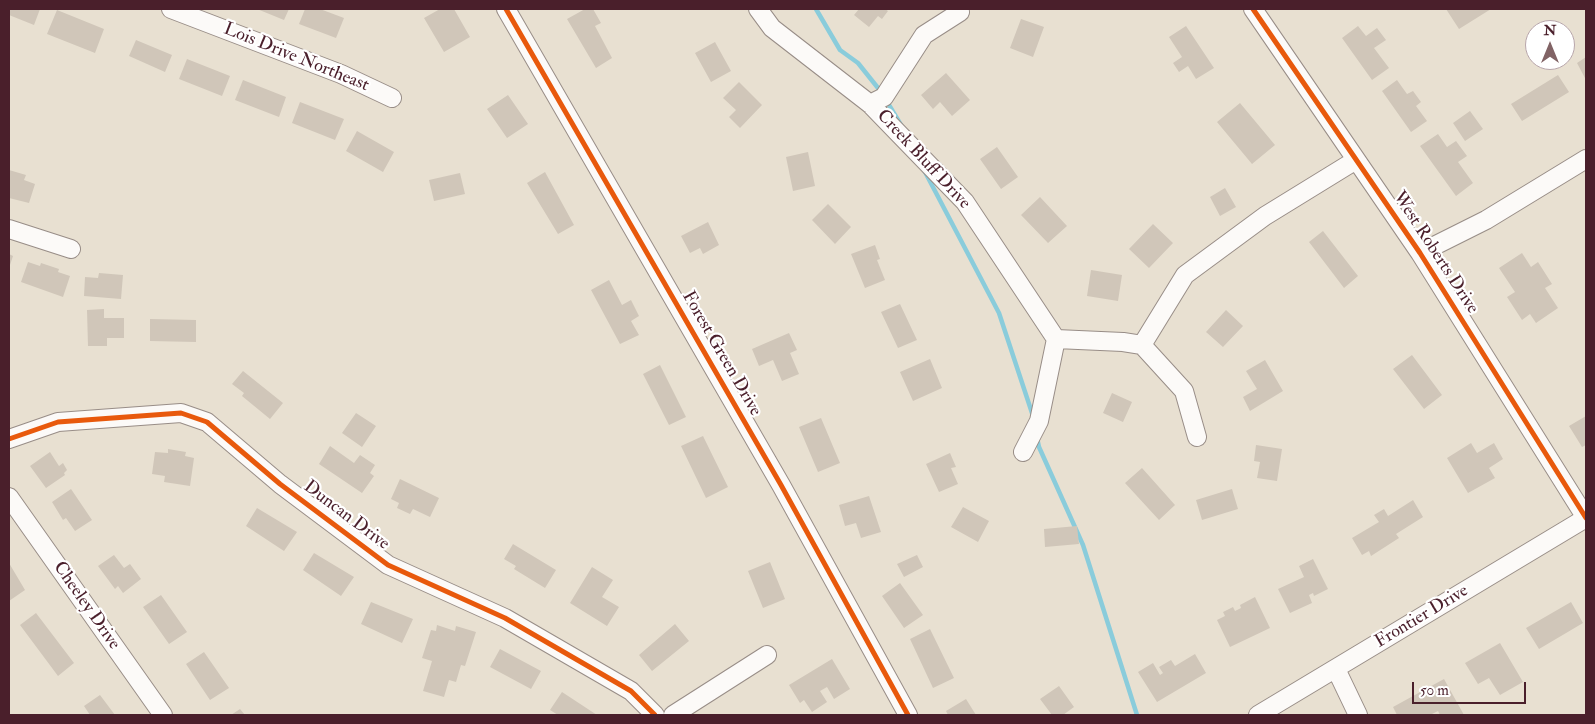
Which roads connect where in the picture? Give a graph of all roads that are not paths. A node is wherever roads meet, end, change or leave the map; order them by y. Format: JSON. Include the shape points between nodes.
{"nodes":[{"id":1,"x":171,"y":9,"type":"edge"},
{"id":2,"x":506,"y":9,"type":"edge"},
{"id":3,"x":758,"y":9,"type":"edge"},
{"id":4,"x":1254,"y":9,"type":"edge"},
{"id":5,"x":960,"y":12,"type":"dead end"},
{"id":6,"x":392,"y":98,"type":"dead end"},
{"id":7,"x":870,"y":104,"type":"junction"},
{"id":8,"x":1586,"y":158,"type":"edge"},
{"id":9,"x":1356,"y":160,"type":"junction"},
{"id":10,"x":9,"y":229,"type":"edge"},
{"id":11,"x":71,"y":249,"type":"dead end"},
{"id":12,"x":1420,"y":253,"type":"junction"},
{"id":13,"x":1056,"y":339,"type":"junction"},
{"id":14,"x":1142,"y":345,"type":"junction"},
{"id":15,"x":1197,"y":437,"type":"dead end"},
{"id":16,"x":9,"y":439,"type":"edge"},
{"id":17,"x":1023,"y":452,"type":"dead end"},
{"id":18,"x":9,"y":497,"type":"edge"},
{"id":19,"x":1586,"y":518,"type":"edge"},
{"id":20,"x":766,"y":655,"type":"dead end"},
{"id":21,"x":1336,"y":670,"type":"junction"},
{"id":22,"x":163,"y":715,"type":"edge"},
{"id":23,"x":655,"y":715,"type":"edge"},
{"id":24,"x":673,"y":715,"type":"edge"},
{"id":25,"x":908,"y":715,"type":"edge"},
{"id":26,"x":1258,"y":715,"type":"edge"},
{"id":27,"x":1358,"y":715,"type":"edge"}],
"edges":[{"from":1,"to":6,"type":"street","name":"Lois Drive Northeast","via":[[342,74]]},
{"from":2,"to":25,"type":"street","name":"Forest Green Drive","via":[[781,485]]},
{"from":3,"to":7,"type":"street","name":"Creek Bluff Drive","via":[[772,28]]},
{"from":4,"to":9,"type":"street","name":"West Roberts Drive"},
{"from":5,"to":7,"type":"street","via":[[924,35],[884,97]]},
{"from":7,"to":13,"type":"street","name":"Creek Bluff Drive","via":[[965,202]]},
{"from":8,"to":12,"type":"street","via":[[1486,220]]},
{"from":9,"to":12,"type":"street","name":"West Roberts Drive"},
{"from":9,"to":14,"type":"street","via":[[1265,216],[1185,275]]},
{"from":10,"to":11,"type":"street"},
{"from":12,"to":19,"type":"street","name":"West Roberts Drive"},
{"from":13,"to":14,"type":"street"},
{"from":13,"to":17,"type":"street","via":[[1039,421]]},
{"from":14,"to":15,"type":"street","via":[[1184,391]]},
{"from":16,"to":23,"type":"street","name":"Duncan Drive","via":[[58,422],[181,413],[207,422],[280,484],[388,565],[505,618],[631,691]]},
{"from":18,"to":22,"type":"street","name":"Cheeley Drive"},
{"from":19,"to":21,"type":"street","name":"Frontier Drive"},
{"from":20,"to":24,"type":"street"},
{"from":21,"to":26,"type":"street","name":"Frontier Drive"},
{"from":21,"to":27,"type":"street"}]}
